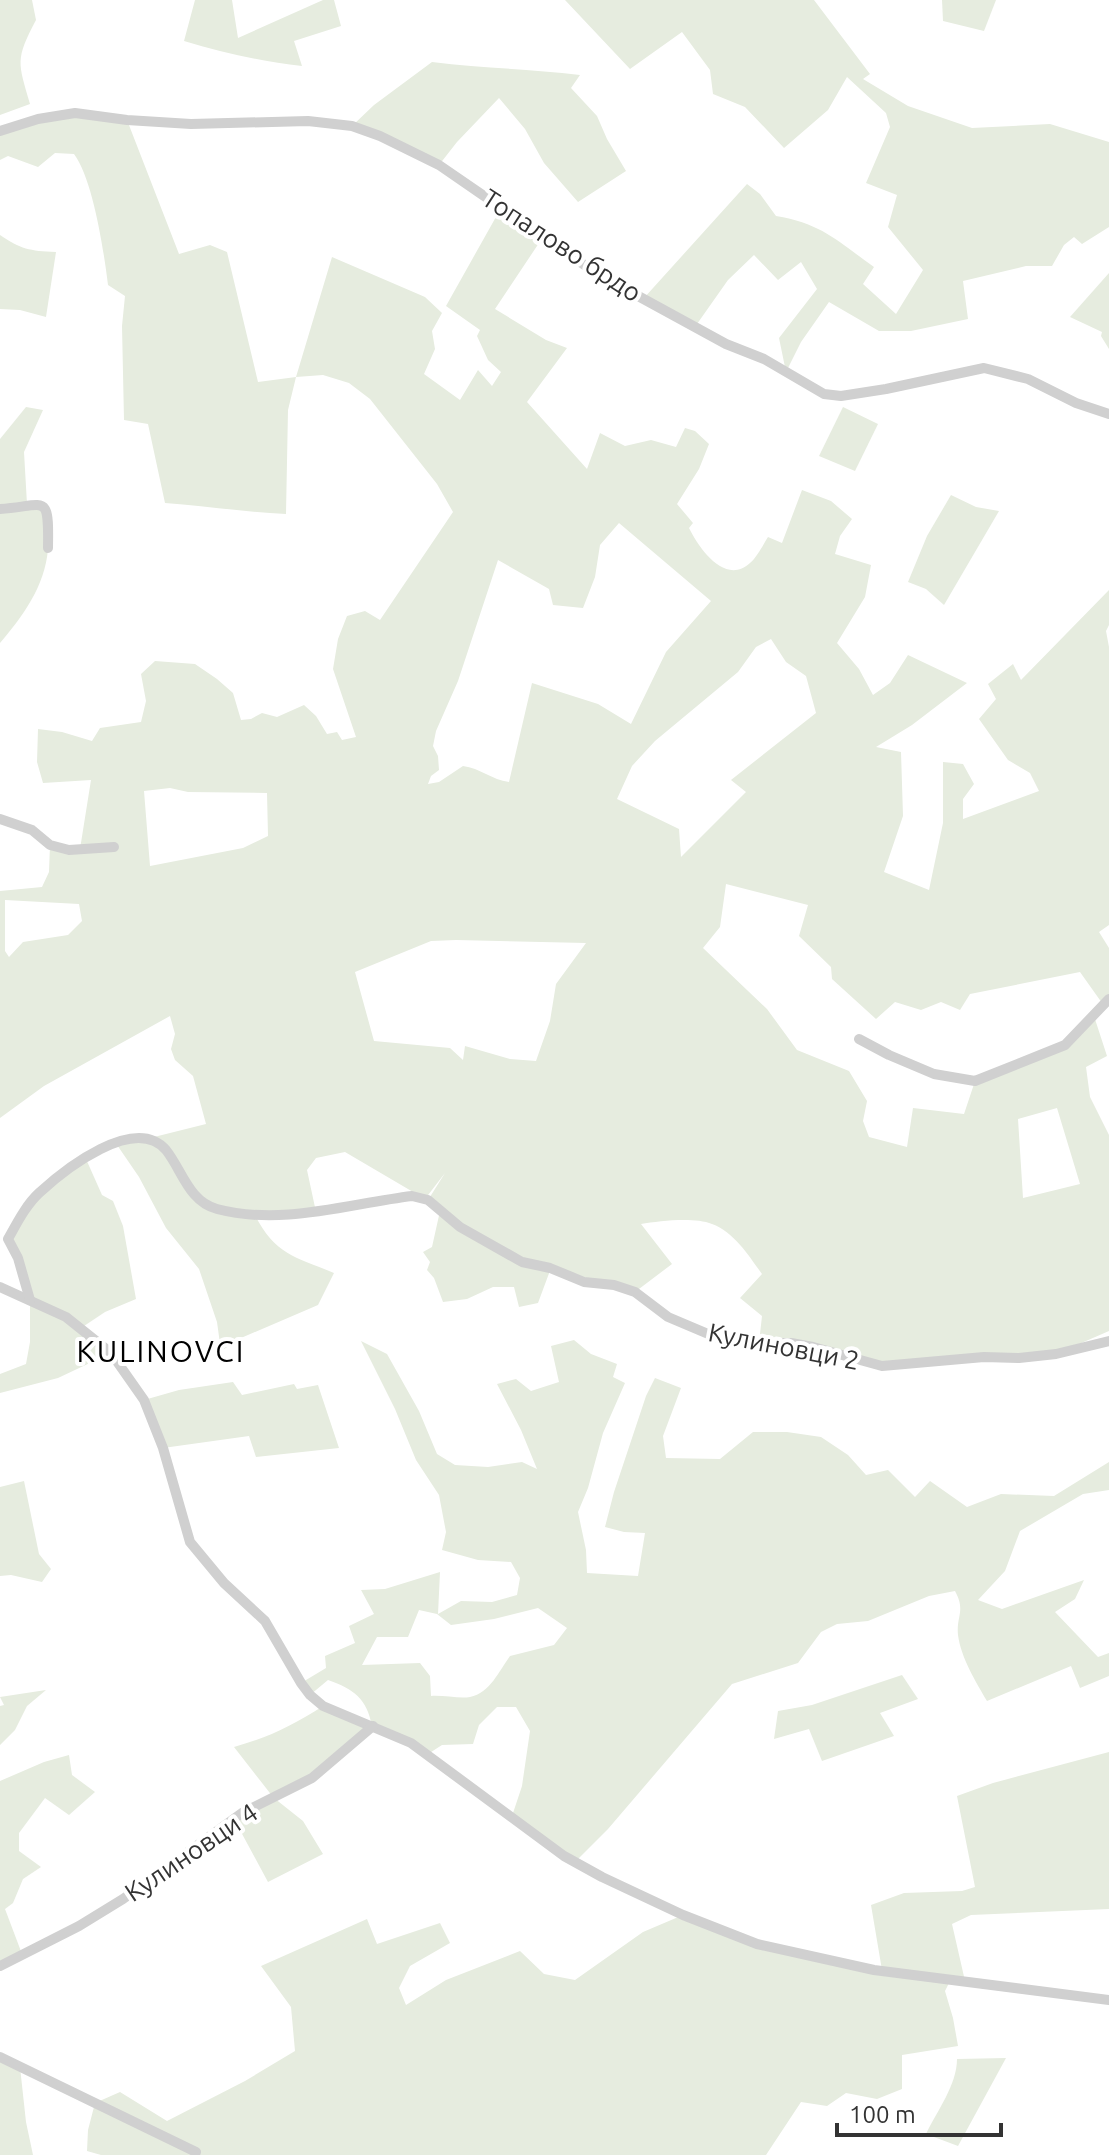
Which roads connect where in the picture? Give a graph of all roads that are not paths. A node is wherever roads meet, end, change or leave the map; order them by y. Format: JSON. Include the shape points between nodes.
{"nodes":[{"id":1,"x":0,"y":131,"type":"edge"},
{"id":2,"x":1109,"y":414,"type":"edge"},
{"id":3,"x":0,"y":509,"type":"edge"},
{"id":4,"x":48,"y":548,"type":"dead end"},
{"id":5,"x":0,"y":819,"type":"edge"},
{"id":6,"x":114,"y":847,"type":"dead end"},
{"id":7,"x":1109,"y":999,"type":"edge"},
{"id":8,"x":859,"y":1039,"type":"dead end"},
{"id":9,"x":0,"y":1287,"type":"edge"},
{"id":10,"x":30,"y":1300,"type":"junction"},
{"id":11,"x":1109,"y":1341,"type":"edge"},
{"id":12,"x":373,"y":1726,"type":"junction"},
{"id":13,"x":0,"y":1966,"type":"edge"},
{"id":14,"x":1109,"y":2000,"type":"edge"},
{"id":15,"x":0,"y":2057,"type":"edge"},
{"id":16,"x":196,"y":2152,"type":"dead end"}],
"edges":[{"from":1,"to":2,"type":"street","name":"Топалово брдо","via":[[75,113],[191,124],[308,121],[352,126],[439,165],[596,273],[824,394],[886,389],[984,368],[1028,379]]},
{"from":3,"to":4,"type":"street","via":[[36,503],[46,510]]},
{"from":5,"to":6,"type":"street","via":[[69,850]]},
{"from":7,"to":8,"type":"street","via":[[1065,1045],[975,1081],[934,1074]]},
{"from":9,"to":10,"type":"street"},
{"from":10,"to":11,"type":"street","name":"Кулиновци 2","via":[[8,1239],[18,1221],[38,1194],[77,1164],[130,1137],[150,1138],[165,1150],[198,1197],[214,1208],[295,1214],[412,1196],[428,1200],[460,1227],[522,1262],[635,1292],[668,1317],[720,1339],[802,1345],[882,1366],[1056,1354]]},
{"from":10,"to":12,"type":"street","via":[[66,1317],[111,1353],[144,1400],[190,1542],[272,1630],[310,1695],[323,1706]]},
{"from":12,"to":13,"type":"street","name":"Кулиновци 4","via":[[312,1778],[242,1813],[79,1926]]},
{"from":12,"to":14,"type":"street","via":[[411,1743],[564,1856],[683,1915],[757,1944],[874,1970]]},
{"from":15,"to":16,"type":"street"}]}
